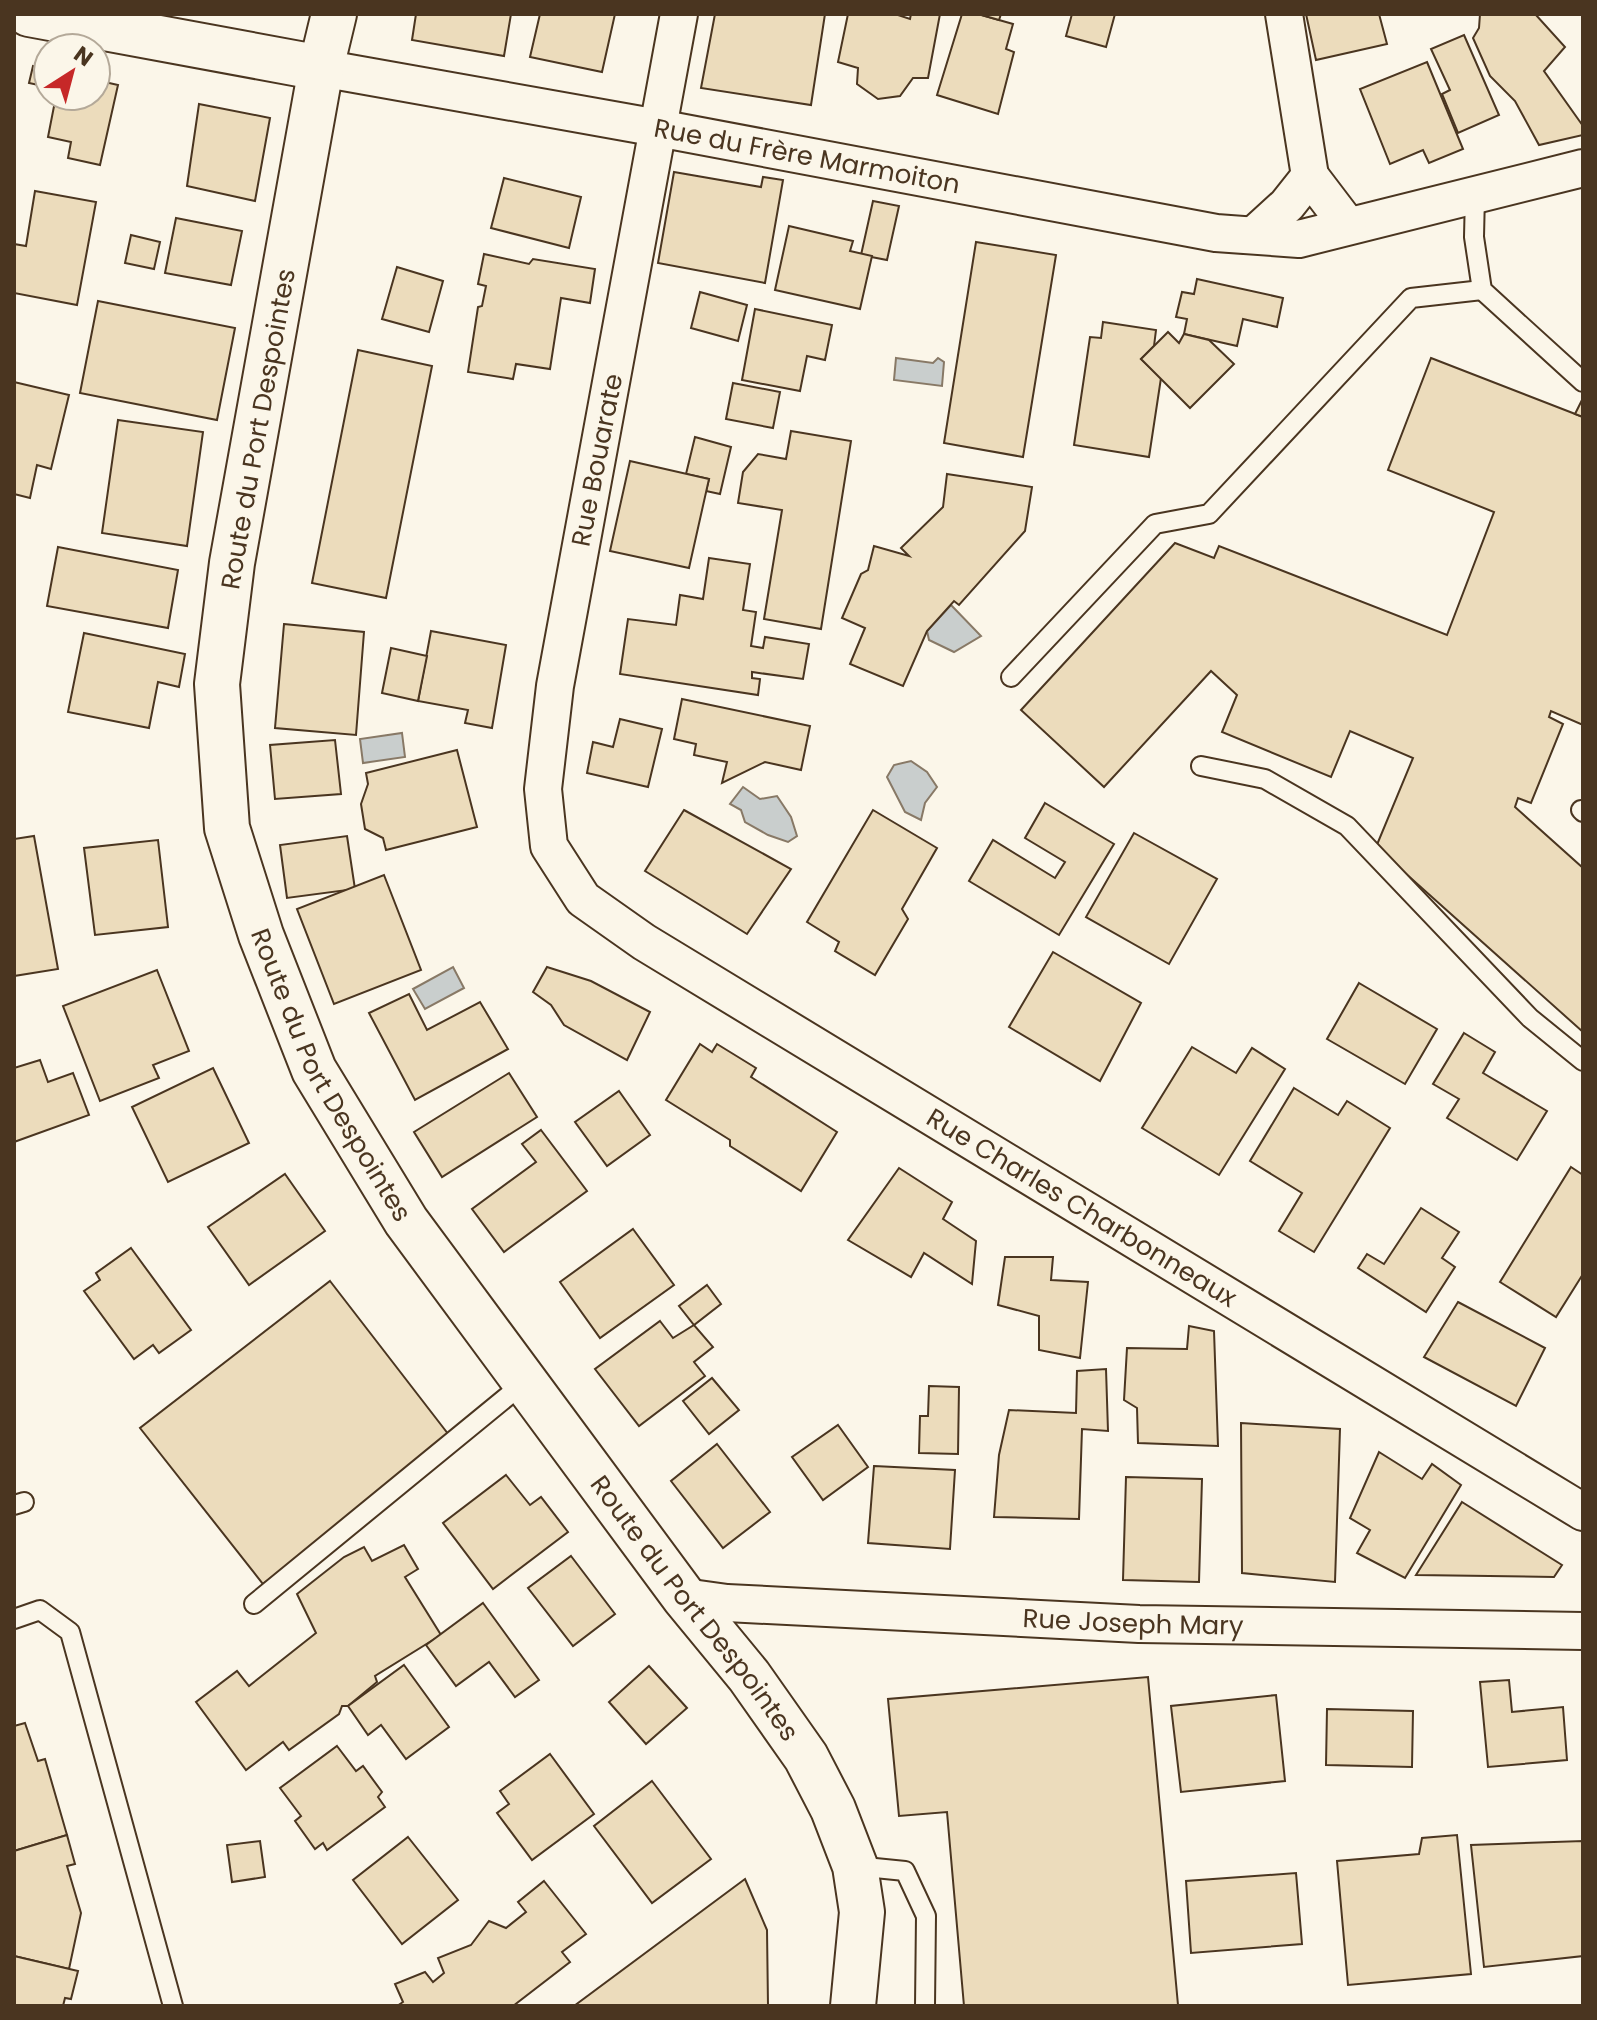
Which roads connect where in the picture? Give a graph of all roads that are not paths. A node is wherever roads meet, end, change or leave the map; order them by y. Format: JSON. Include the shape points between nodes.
{"nodes":[{"id":1,"x":29,"y":14,"type":"edge"},
{"id":2,"x":334,"y":14,"type":"edge"},
{"id":3,"x":679,"y":14,"type":"edge"},
{"id":4,"x":1284,"y":14,"type":"edge"},
{"id":5,"x":321,"y":68,"type":"junction"},
{"id":6,"x":658,"y":128,"type":"junction"},
{"id":7,"x":1583,"y":168,"type":"edge"},
{"id":8,"x":1310,"y":176,"type":"junction"},
{"id":9,"x":1475,"y":194,"type":"junction"},
{"id":10,"x":1348,"y":226,"type":"junction"},
{"id":11,"x":1254,"y":235,"type":"junction"},
{"id":12,"x":1482,"y":290,"type":"junction"},
{"id":13,"x":1583,"y":382,"type":"edge"},
{"id":14,"x":1011,"y":677,"type":"dead end"},
{"id":15,"x":1201,"y":766,"type":"dead end"},
{"id":16,"x":583,"y":899,"type":"joint"},
{"id":17,"x":1583,"y":1061,"type":"edge"},
{"id":18,"x":525,"y":1382,"type":"junction"},
{"id":19,"x":1583,"y":1512,"type":"edge"},
{"id":20,"x":684,"y":1597,"type":"junction"},
{"id":21,"x":254,"y":1604,"type":"dead end"},
{"id":22,"x":14,"y":1619,"type":"edge"},
{"id":23,"x":1583,"y":1631,"type":"edge"},
{"id":24,"x":855,"y":1866,"type":"junction"},
{"id":25,"x":173,"y":2006,"type":"edge"},
{"id":26,"x":853,"y":2006,"type":"edge"},
{"id":27,"x":925,"y":2006,"type":"edge"}],
"edges":[{"from":1,"to":5,"type":"main road","name":"Rue du Frère Marmoiton"},
{"from":2,"to":5,"type":"main road","name":"Route du Port Despointes"},
{"from":3,"to":6,"type":"street","name":"Rue Bouarate"},
{"from":4,"to":8,"type":"street"},
{"from":5,"to":6,"type":"street","name":"Rue du Frère Marmoiton"},
{"from":5,"to":18,"type":"main road","name":"Route du Port Despointes","via":[[232,563],[217,684],[227,828],[261,935],[314,1070],[406,1221]]},
{"from":6,"to":11,"type":"street","name":"Rue du Frère Marmoiton","via":[[1216,233]]},
{"from":6,"to":16,"type":"street","name":"Rue Bouarate","via":[[555,686],[543,789],[549,846]]},
{"from":7,"to":9,"type":"street","name":"Rue du Frère Marmoiton"},
{"from":8,"to":10,"type":"street"},
{"from":8,"to":11,"type":"street"},
{"from":9,"to":10,"type":"street","name":"Rue du Frère Marmoiton"},
{"from":9,"to":12,"type":"lane","via":[[1474,237]]},
{"from":10,"to":11,"type":"street","name":"Rue du Frère Marmoiton","via":[[1299,239]]},
{"from":12,"to":13,"type":"lane"},
{"from":12,"to":14,"type":"lane","via":[[1411,298],[1209,514],[1155,524]]},
{"from":15,"to":17,"type":"lane","via":[[1265,779],[1347,826],[1530,1018]]},
{"from":16,"to":19,"type":"street","name":"Rue Charles Charbonneaux","via":[[757,1013]]},
{"from":18,"to":20,"type":"main road","name":"Route du Port Despointes"},
{"from":18,"to":21,"type":"lane"},
{"from":20,"to":23,"type":"street","name":"Rue Joseph Mary","via":[[1139,1624]]},
{"from":20,"to":24,"type":"main road","name":"Route du Port Despointes","via":[[806,1757]]},
{"from":22,"to":25,"type":"lane","via":[[40,1610],[70,1632]]},
{"from":24,"to":26,"type":"main road","name":"Route du Port Despointes","via":[[862,1912]]},
{"from":24,"to":27,"type":"lane","via":[[905,1871],[926,1916]]}]}
